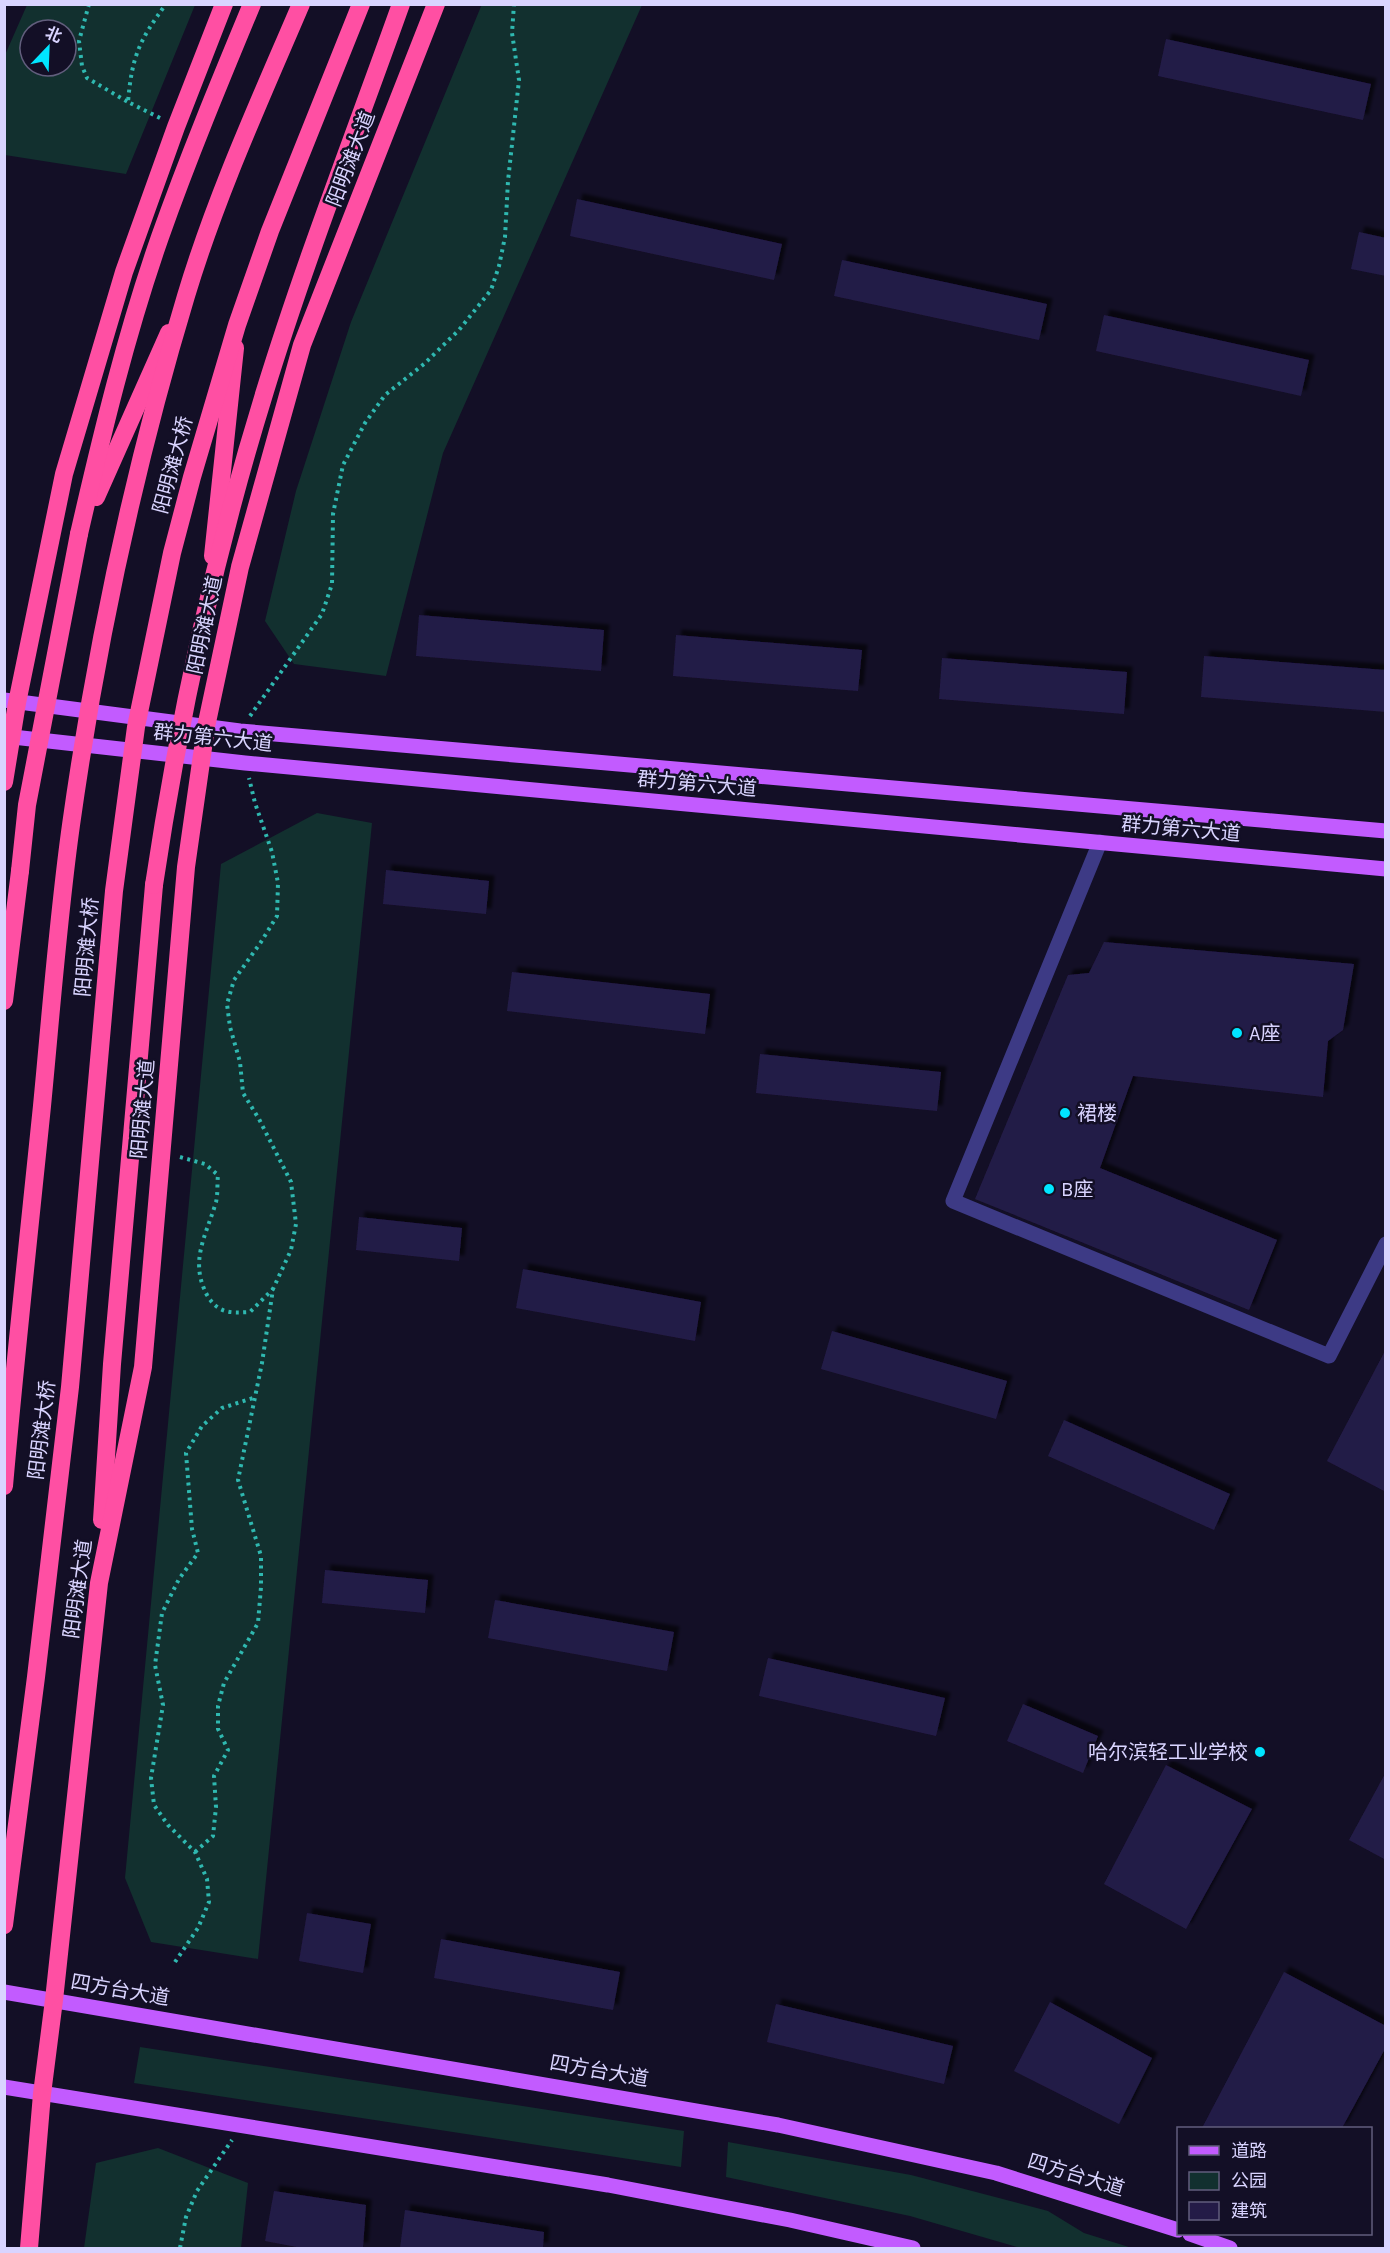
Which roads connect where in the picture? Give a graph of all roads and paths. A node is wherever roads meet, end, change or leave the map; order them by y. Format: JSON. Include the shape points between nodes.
{"nodes":[{"id":1,"x":89,"y":4,"type":"edge"},
{"id":2,"x":166,"y":4,"type":"edge"},
{"id":3,"x":224,"y":4,"type":"edge"},
{"id":4,"x":252,"y":4,"type":"edge"},
{"id":5,"x":301,"y":4,"type":"edge"},
{"id":6,"x":361,"y":4,"type":"edge"},
{"id":7,"x":401,"y":4,"type":"edge"},
{"id":8,"x":436,"y":4,"type":"edge"},
{"id":9,"x":514,"y":4,"type":"edge"},
{"id":10,"x":128,"y":102,"type":"junction"},
{"id":11,"x":177,"y":127,"type":"junction"},
{"id":12,"x":186,"y":296,"type":"junction"},
{"id":13,"x":237,"y":325,"type":"junction"},
{"id":14,"x":79,"y":534,"type":"junction"},
{"id":15,"x":210,"y":585,"type":"junction"},
{"id":16,"x":11,"y":701,"type":"edge"},
{"id":17,"x":206,"y":727,"type":"junction"},
{"id":18,"x":240,"y":731,"type":"junction"},
{"id":19,"x":8,"y":736,"type":"edge"},
{"id":20,"x":202,"y":759,"type":"junction"},
{"id":21,"x":245,"y":763,"type":"junction"},
{"id":22,"x":4,"y":782,"type":"edge"},
{"id":23,"x":1386,"y":831,"type":"edge"},
{"id":24,"x":1100,"y":842,"type":"junction"},
{"id":25,"x":1386,"y":869,"type":"edge"},
{"id":26,"x":4,"y":1001,"type":"edge"},
{"id":27,"x":162,"y":1152,"type":"junction"},
{"id":28,"x":1386,"y":1244,"type":"edge"},
{"id":29,"x":273,"y":1289,"type":"junction"},
{"id":30,"x":254,"y":1398,"type":"junction"},
{"id":31,"x":4,"y":1486,"type":"edge"},
{"id":32,"x":99,"y":1583,"type":"junction"},
{"id":33,"x":195,"y":1852,"type":"junction"},
{"id":34,"x":4,"y":1925,"type":"edge"},
{"id":35,"x":175,"y":1962,"type":"dead end"},
{"id":36,"x":4,"y":1992,"type":"edge"},
{"id":37,"x":54,"y":2000,"type":"junction"},
{"id":38,"x":4,"y":2087,"type":"edge"},
{"id":39,"x":42,"y":2094,"type":"junction"},
{"id":40,"x":241,"y":2126,"type":"junction"},
{"id":41,"x":1177,"y":2229,"type":"edge"},
{"id":42,"x":1193,"y":2235,"type":"edge"},
{"id":43,"x":29,"y":2248,"type":"edge"},
{"id":44,"x":180,"y":2248,"type":"edge"},
{"id":45,"x":913,"y":2248,"type":"edge"},
{"id":46,"x":1230,"y":2248,"type":"edge"}],
"edges":[{"from":1,"to":10,"type":"path","via":[[79,41],[82,66],[87,78]]},
{"from":2,"to":10,"type":"path","via":[[142,39],[131,70]]},
{"from":3,"to":11,"type":"highway"},
{"from":4,"to":14,"type":"highway","via":[[206,115],[150,270],[105,425]]},
{"from":5,"to":12,"type":"highway","name":"阳明滩大桥","bridge":true,"via":[[218,203]]},
{"from":6,"to":13,"type":"highway","name":"阳明滩大桥","bridge":true,"via":[[270,231]]},
{"from":7,"to":15,"type":"highway","bridge":true,"via":[[284,328]]},
{"from":8,"to":17,"type":"highway","name":"阳明滩大道","via":[[302,345],[240,567]]},
{"from":9,"to":18,"type":"path","via":[[512,33],[519,80],[505,237],[491,290],[459,330],[385,395],[365,423],[343,465],[333,513],[332,584],[322,614]]},
{"from":10,"to":11,"type":"path"},
{"from":11,"to":16,"type":"highway","via":[[121,282],[64,474]]},
{"from":12,"to":14,"type":"highway","bridge":true},
{"from":12,"to":31,"type":"highway","name":"阳明滩大桥","bridge":true,"via":[[143,456],[104,629],[71,825]]},
{"from":13,"to":15,"type":"highway","bridge":true},
{"from":13,"to":34,"type":"highway","name":"阳明滩大桥","bridge":true,"via":[[172,553],[136,727],[114,891],[70,1387]]},
{"from":14,"to":26,"type":"highway","bridge":true,"via":[[27,805]]},
{"from":15,"to":32,"type":"highway","bridge":true,"via":[[154,885],[112,1364]]},
{"from":16,"to":17,"type":"main road","name":"群力第六大道"},
{"from":16,"to":19,"type":"highway"},
{"from":17,"to":18,"type":"main road","name":"群力第六大道"},
{"from":17,"to":20,"type":"highway","name":"阳明滩大道"},
{"from":18,"to":23,"type":"main road","name":"群力第六大道"},
{"from":19,"to":20,"type":"main road","name":"群力第六大道"},
{"from":19,"to":22,"type":"highway"},
{"from":20,"to":21,"type":"main road","name":"群力第六大道"},
{"from":20,"to":27,"type":"highway","name":"阳明滩大道","via":[[186,867]]},
{"from":21,"to":24,"type":"main road","name":"群力第六大道"},
{"from":21,"to":29,"type":"path","via":[[272,852],[278,883],[277,916],[234,980],[227,1004],[243,1093],[291,1182],[296,1224],[291,1250]]},
{"from":24,"to":25,"type":"main road","name":"群力第六大道"},
{"from":24,"to":28,"type":"lane","via":[[953,1201],[1329,1356]]},
{"from":27,"to":29,"type":"path","via":[[205,1164],[218,1175],[216,1201],[199,1252],[200,1281],[213,1306],[231,1313],[250,1312]]},
{"from":27,"to":32,"type":"highway","name":"阳明滩大道","via":[[143,1367]]},
{"from":29,"to":30,"type":"path"},
{"from":30,"to":33,"type":"path","via":[[238,1480],[261,1556],[258,1623],[224,1683],[218,1728],[228,1750],[214,1776],[213,1836]]},
{"from":30,"to":33,"type":"path","via":[[222,1408],[202,1426],[186,1453],[198,1553],[162,1613],[155,1665],[163,1705],[151,1778],[154,1805]]},
{"from":32,"to":37,"type":"highway","name":"阳明滩大道"},
{"from":33,"to":35,"type":"path","via":[[207,1879],[208,1902],[198,1928]]},
{"from":36,"to":37,"type":"main road","name":"四方台大道"},
{"from":37,"to":39,"type":"highway","name":"阳明滩大道"},
{"from":37,"to":41,"type":"main road","name":"四方台大道","via":[[778,2125],[996,2173]]},
{"from":38,"to":39,"type":"main road"},
{"from":39,"to":40,"type":"main road"},
{"from":39,"to":43,"type":"highway","name":"阳明滩大道"},
{"from":40,"to":44,"type":"path","via":[[197,2191],[186,2217]]},
{"from":40,"to":45,"type":"main road","via":[[608,2185]]},
{"from":42,"to":46,"type":"main road"}]}
